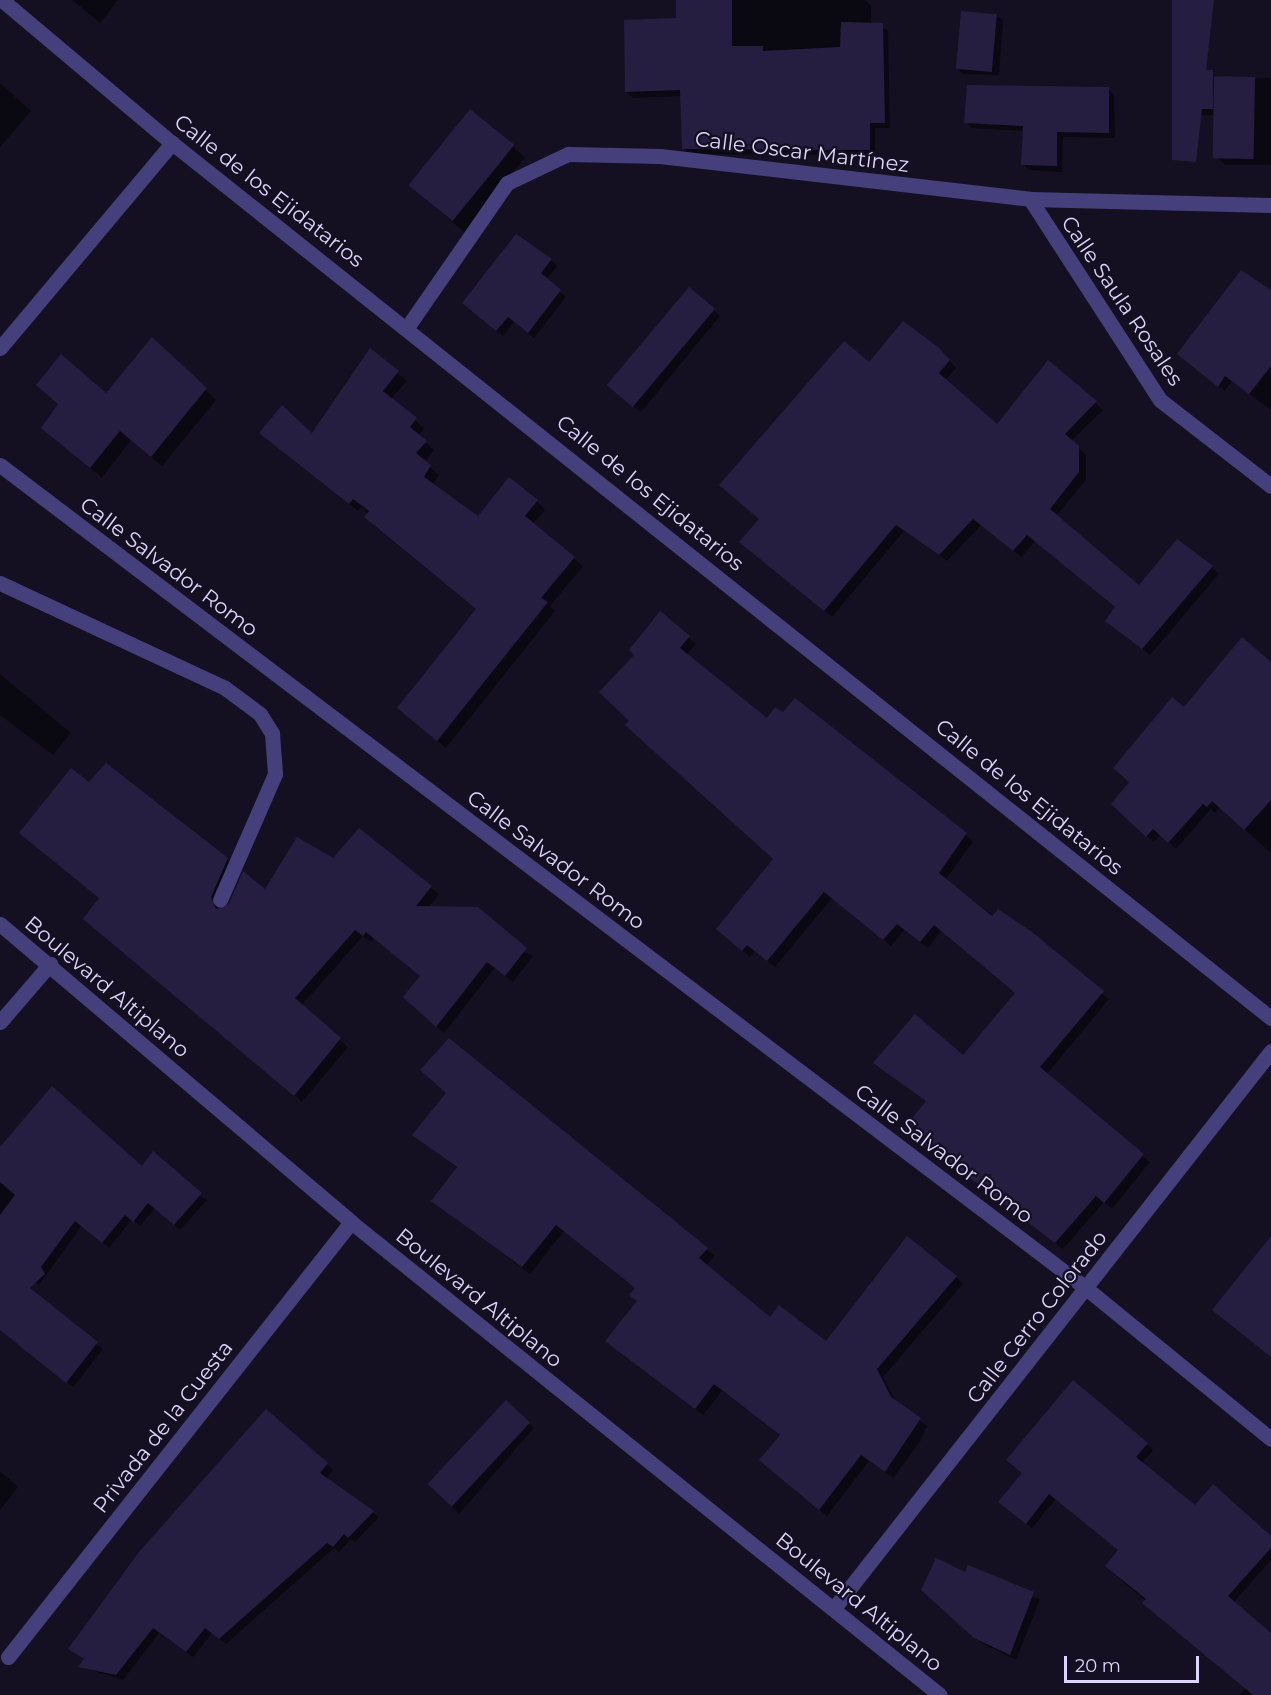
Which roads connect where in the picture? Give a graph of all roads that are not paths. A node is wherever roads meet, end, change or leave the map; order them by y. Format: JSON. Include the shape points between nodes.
{"nodes":[{"id":1,"x":2,"y":0,"type":"edge"},
{"id":2,"x":171,"y":142,"type":"junction"},
{"id":3,"x":1030,"y":199,"type":"junction"},
{"id":4,"x":1271,"y":205,"type":"edge"},
{"id":5,"x":408,"y":326,"type":"junction"},
{"id":6,"x":0,"y":348,"type":"edge"},
{"id":7,"x":0,"y":465,"type":"edge"},
{"id":8,"x":1271,"y":486,"type":"edge"},
{"id":9,"x":0,"y":583,"type":"edge"},
{"id":10,"x":220,"y":900,"type":"dead end"},
{"id":11,"x":0,"y":924,"type":"edge"},
{"id":12,"x":50,"y":964,"type":"junction"},
{"id":13,"x":1271,"y":1018,"type":"edge"},
{"id":14,"x":0,"y":1022,"type":"edge"},
{"id":15,"x":1271,"y":1051,"type":"edge"},
{"id":16,"x":351,"y":1222,"type":"junction"},
{"id":17,"x":1087,"y":1289,"type":"junction"},
{"id":18,"x":1271,"y":1439,"type":"edge"},
{"id":19,"x":834,"y":1608,"type":"junction"},
{"id":20,"x":8,"y":1657,"type":"dead end"},
{"id":21,"x":940,"y":1695,"type":"edge"}],
"edges":[{"from":1,"to":2,"type":"street","name":"Calle de los Ejidatarios"},
{"from":2,"to":5,"type":"street","name":"Calle de los Ejidatarios"},
{"from":2,"to":6,"type":"street"},
{"from":3,"to":4,"type":"street","name":"Calle Oscar Martínez"},
{"from":3,"to":5,"type":"street","name":"Calle Oscar Martínez","via":[[660,156],[568,154],[507,183]]},
{"from":3,"to":8,"type":"street","name":"Calle Saula Rosales","via":[[1160,400]]},
{"from":5,"to":13,"type":"street","name":"Calle de los Ejidatarios"},
{"from":7,"to":17,"type":"street","name":"Calle Salvador Romo"},
{"from":9,"to":10,"type":"street","via":[[225,688],[260,714],[272,733],[275,774]]},
{"from":11,"to":12,"type":"street","name":"Boulevard Altiplano"},
{"from":12,"to":14,"type":"street"},
{"from":12,"to":16,"type":"street","name":"Boulevard Altiplano"},
{"from":15,"to":17,"type":"street","name":"Calle Cerro Colorado"},
{"from":16,"to":19,"type":"street","name":"Boulevard Altiplano"},
{"from":16,"to":20,"type":"street","name":"Privada de la Cuesta"},
{"from":17,"to":18,"type":"street","name":"Calle Salvador Romo"},
{"from":17,"to":19,"type":"street","name":"Calle Cerro Colorado"},
{"from":19,"to":21,"type":"street","name":"Boulevard Altiplano"}]}
